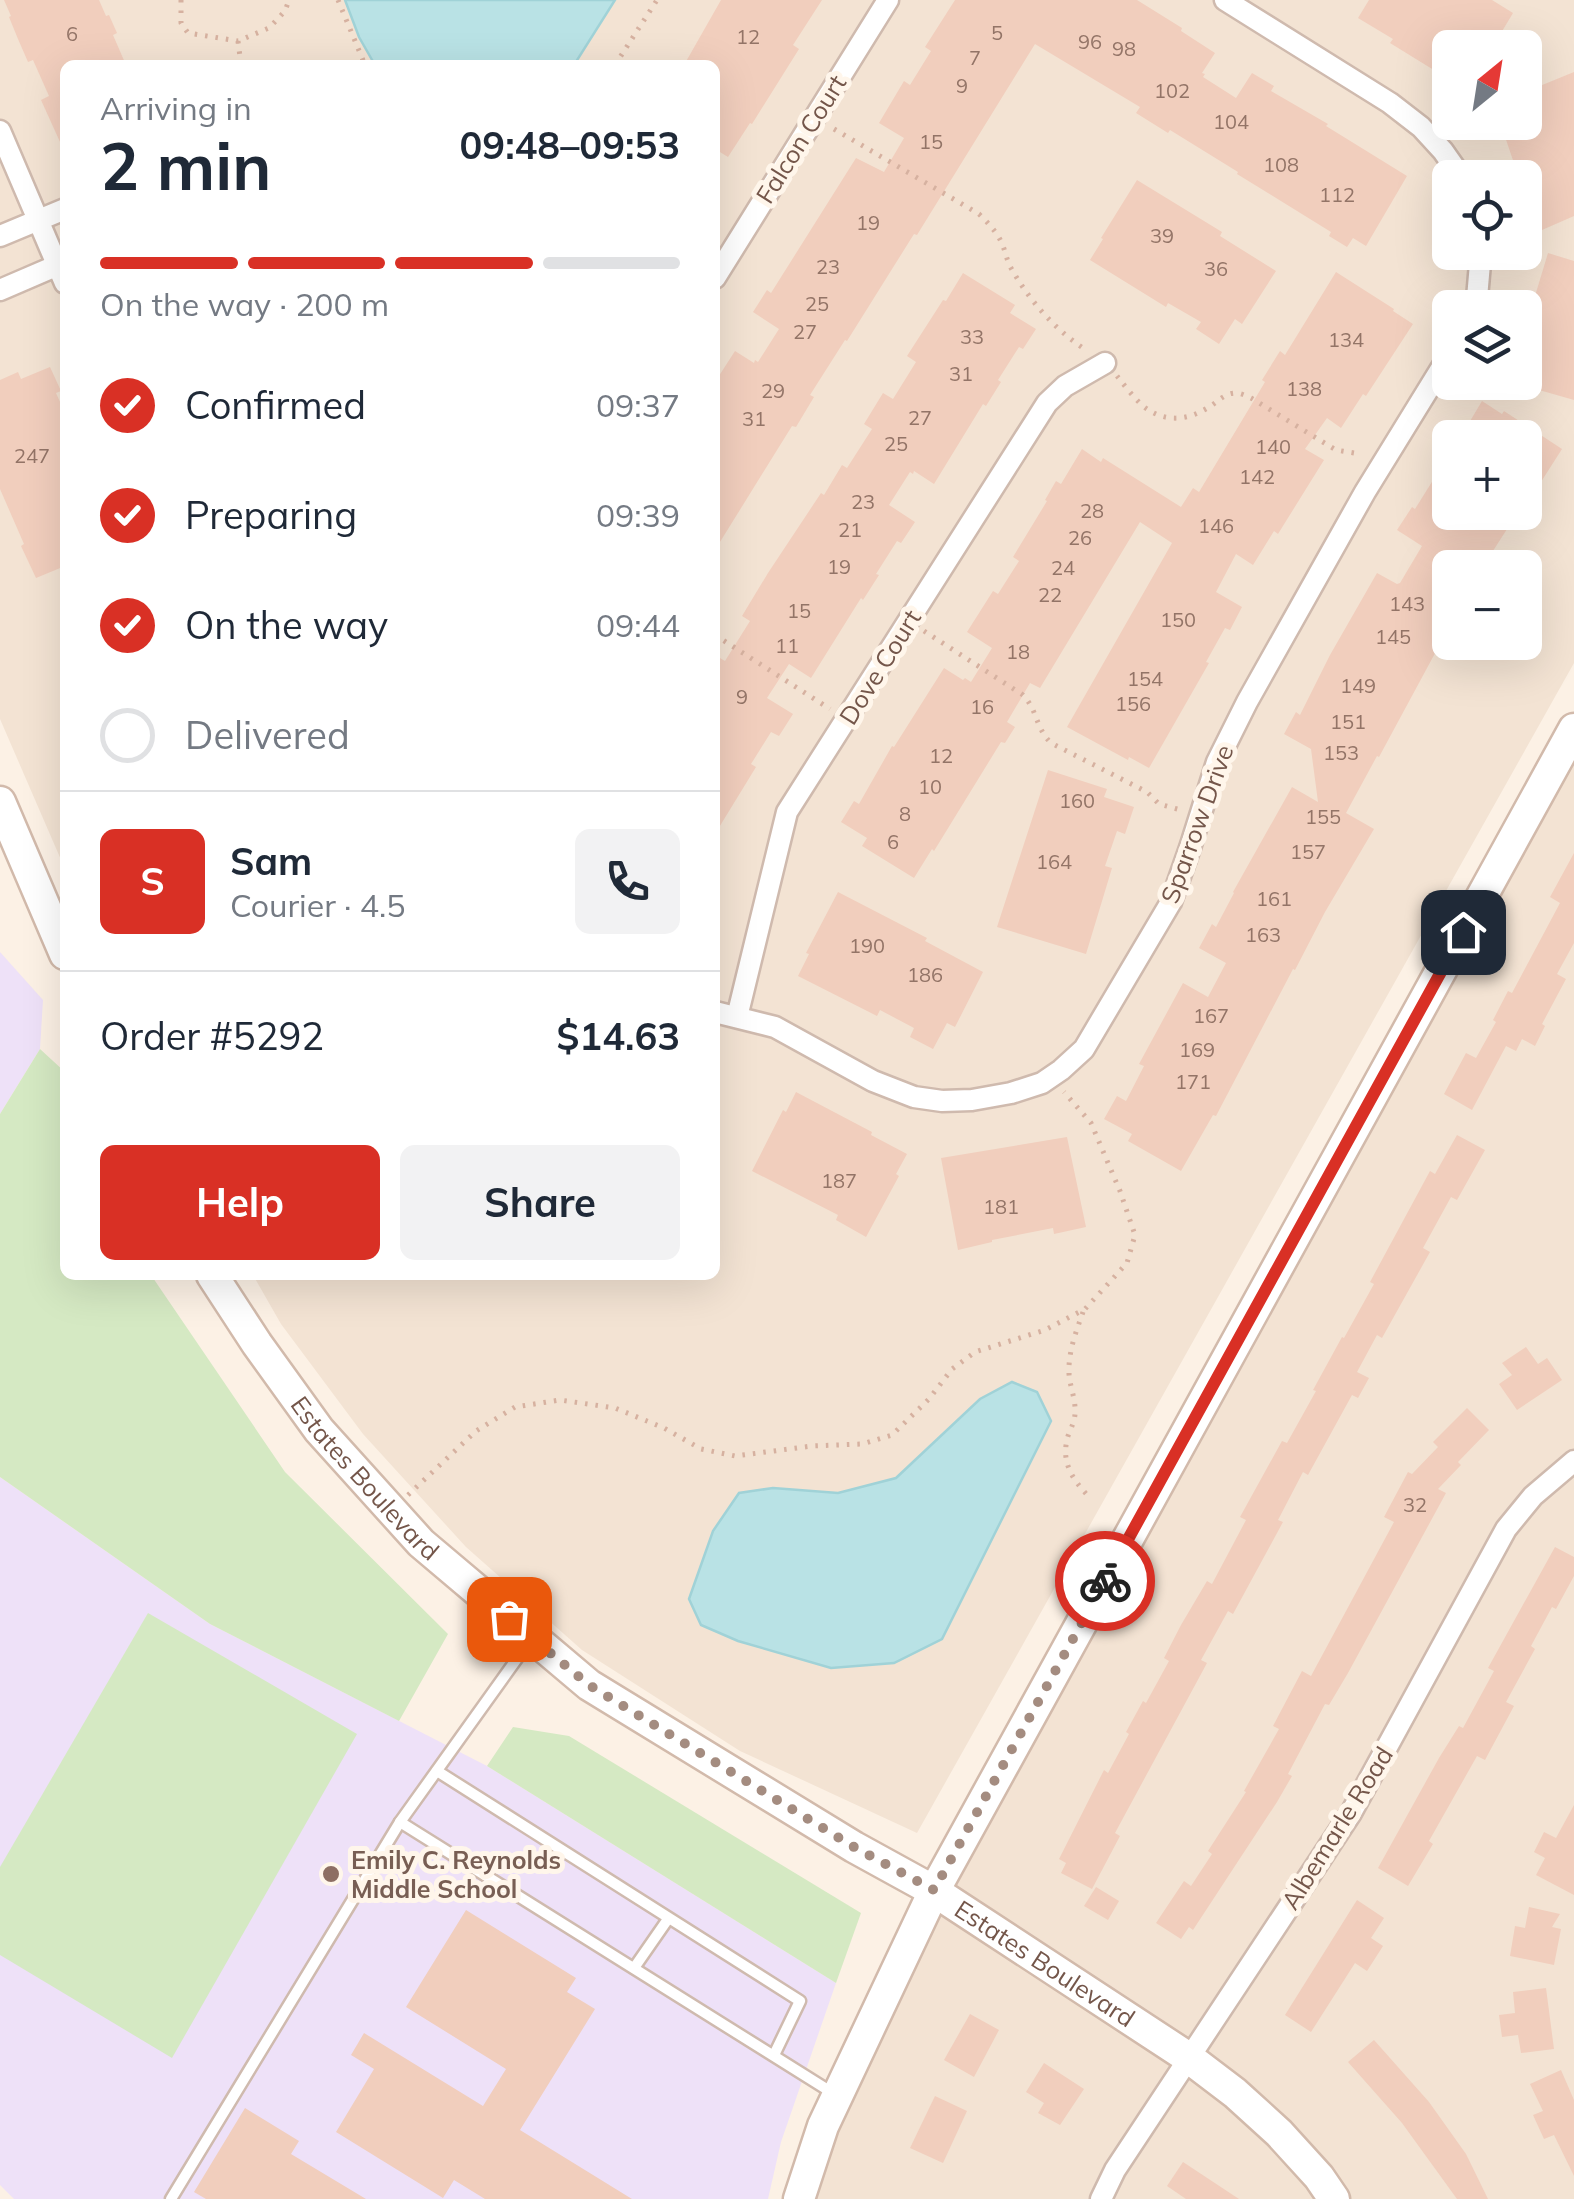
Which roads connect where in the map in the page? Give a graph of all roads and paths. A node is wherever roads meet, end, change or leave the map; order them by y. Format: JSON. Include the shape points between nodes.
{"nodes":[{"id":1,"x":181,"y":0,"type":"edge"},
{"id":2,"x":289,"y":0,"type":"edge"},
{"id":3,"x":338,"y":0,"type":"edge"},
{"id":4,"x":657,"y":0,"type":"edge"},
{"id":5,"x":888,"y":0,"type":"edge"},
{"id":6,"x":1226,"y":0,"type":"edge"},
{"id":7,"x":238,"y":41,"type":"junction"},
{"id":8,"x":240,"y":60,"type":"edge"},
{"id":9,"x":363,"y":60,"type":"edge"},
{"id":10,"x":619,"y":60,"type":"edge"},
{"id":11,"x":814,"y":118,"type":"junction"},
{"id":12,"x":0,"y":131,"type":"edge"},
{"id":13,"x":1449,"y":160,"type":"edge"},
{"id":14,"x":60,"y":211,"type":"edge"},
{"id":15,"x":38,"y":220,"type":"junction"},
{"id":16,"x":0,"y":236,"type":"edge"},
{"id":17,"x":60,"y":266,"type":"edge"},
{"id":18,"x":720,"y":270,"type":"edge"},
{"id":19,"x":60,"y":271,"type":"edge"},
{"id":20,"x":0,"y":290,"type":"edge"},
{"id":21,"x":1105,"y":363,"type":"junction"},
{"id":22,"x":1432,"y":383,"type":"edge"},
{"id":23,"x":1379,"y":470,"type":"junction"},
{"id":24,"x":909,"y":621,"type":"junction"},
{"id":25,"x":720,"y":637,"type":"edge"},
{"id":26,"x":846,"y":719,"type":"junction"},
{"id":27,"x":1574,"y":729,"type":"edge"},
{"id":28,"x":0,"y":802,"type":"edge"},
{"id":29,"x":1200,"y":816,"type":"junction"},
{"id":30,"x":60,"y":942,"type":"edge"},
{"id":31,"x":720,"y":1013,"type":"edge"},
{"id":32,"x":737,"y":1017,"type":"junction"},
{"id":33,"x":1051,"y":1078,"type":"junction"},
{"id":34,"x":215,"y":1280,"type":"edge"},
{"id":35,"x":1084,"y":1309,"type":"junction"},
{"id":36,"x":1574,"y":1460,"type":"edge"},
{"id":37,"x":1091,"y":1499,"type":"dead end"},
{"id":38,"x":391,"y":1510,"type":"junction"},
{"id":39,"x":532,"y":1638,"type":"junction"},
{"id":40,"x":436,"y":1771,"type":"junction"},
{"id":41,"x":400,"y":1822,"type":"junction"},
{"id":42,"x":934,"y":1890,"type":"junction"},
{"id":43,"x":668,"y":1918,"type":"junction"},
{"id":44,"x":634,"y":1968,"type":"junction"},
{"id":45,"x":774,"y":2056,"type":"junction"},
{"id":46,"x":1188,"y":2058,"type":"junction"},
{"id":47,"x":838,"y":2096,"type":"junction"},
{"id":48,"x":172,"y":2199,"type":"edge"},
{"id":49,"x":799,"y":2199,"type":"edge"},
{"id":50,"x":1101,"y":2199,"type":"edge"},
{"id":51,"x":1334,"y":2199,"type":"edge"}],
"edges":[{"from":1,"to":7,"type":"path","via":[[188,33]]},
{"from":2,"to":7,"type":"path","via":[[269,28]]},
{"from":3,"to":9,"type":"path"},
{"from":4,"to":10,"type":"path"},
{"from":5,"to":11,"type":"street","name":"Falcon Court"},
{"from":6,"to":13,"type":"street","via":[[1406,115]]},
{"from":7,"to":8,"type":"path"},
{"from":11,"to":18,"type":"street","name":"Falcon Court"},
{"from":11,"to":21,"type":"path","via":[[979,214],[1032,300]]},
{"from":12,"to":15,"type":"street"},
{"from":14,"to":15,"type":"street"},
{"from":15,"to":16,"type":"street"},
{"from":15,"to":17,"type":"street"},
{"from":19,"to":20,"type":"street"},
{"from":21,"to":23,"type":"path","via":[[1159,415],[1186,418],[1238,392]]},
{"from":21,"to":24,"type":"street","name":"Dove Court","via":[[1047,403]]},
{"from":22,"to":23,"type":"street","name":"Sparrow Drive"},
{"from":23,"to":29,"type":"street","name":"Sparrow Drive","via":[[1246,702]]},
{"from":24,"to":26,"type":"street","name":"Dove Court"},
{"from":24,"to":29,"type":"path","via":[[1024,695],[1051,742],[1166,808]]},
{"from":25,"to":26,"type":"path"},
{"from":26,"to":32,"type":"street","name":"Dove Court","via":[[786,812]]},
{"from":27,"to":42,"type":"street"},
{"from":28,"to":30,"type":"street"},
{"from":29,"to":33,"type":"street","name":"Sparrow Drive","via":[[1171,902],[1084,1049]]},
{"from":31,"to":32,"type":"street","name":"Sparrow Drive"},
{"from":32,"to":33,"type":"street","name":"Sparrow Drive","via":[[775,1027],[914,1097],[972,1100]]},
{"from":33,"to":35,"type":"path","via":[[1091,1123],[1136,1235],[1128,1264]]},
{"from":34,"to":38,"type":"street","name":"Estates Boulevard","via":[[319,1430]]},
{"from":35,"to":37,"type":"path","via":[[1072,1343],[1075,1418],[1065,1456],[1072,1480]]},
{"from":35,"to":38,"type":"path","via":[[1045,1330],[975,1352],[892,1434],[862,1444],[735,1456],[700,1449],[615,1408],[560,1400],[515,1407],[476,1431]]},
{"from":36,"to":46,"type":"street","name":"Albemarle Road","via":[[1506,1530],[1351,1813]]},
{"from":38,"to":39,"type":"street","name":"Estates Boulevard"},
{"from":39,"to":40,"type":"lane"},
{"from":39,"to":42,"type":"street","name":"Estates Boulevard","via":[[589,1685]]},
{"from":40,"to":41,"type":"lane"},
{"from":40,"to":43,"type":"lane"},
{"from":41,"to":44,"type":"lane"},
{"from":41,"to":48,"type":"lane"},
{"from":42,"to":46,"type":"street","name":"Estates Boulevard"},
{"from":42,"to":47,"type":"street"},
{"from":43,"to":44,"type":"lane"},
{"from":43,"to":45,"type":"lane","via":[[800,2002]]},
{"from":44,"to":45,"type":"lane"},
{"from":45,"to":47,"type":"lane"},
{"from":46,"to":50,"type":"street","name":"Albemarle Road"},
{"from":46,"to":51,"type":"street","name":"Estates Boulevard","via":[[1279,2133]]},
{"from":47,"to":49,"type":"street"}]}
